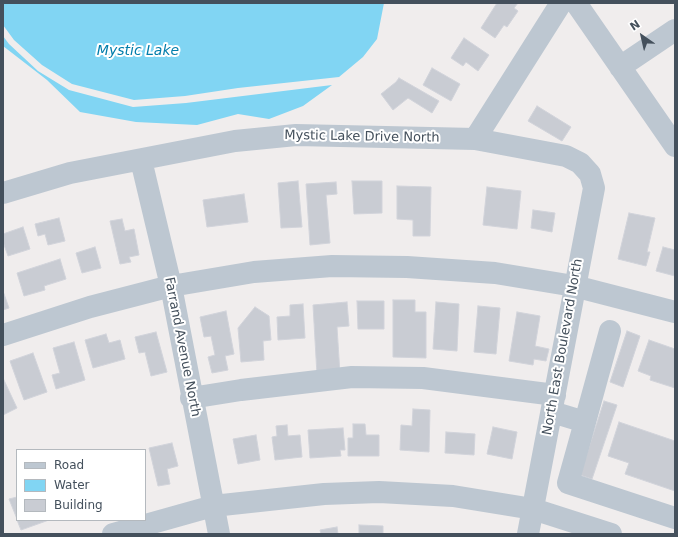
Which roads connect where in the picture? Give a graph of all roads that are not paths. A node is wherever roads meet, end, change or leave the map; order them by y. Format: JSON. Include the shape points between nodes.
{"nodes":[{"id":1,"x":562,"y":3,"type":"edge"},
{"id":2,"x":576,"y":3,"type":"edge"},
{"id":3,"x":675,"y":30,"type":"edge"},
{"id":4,"x":620,"y":67,"type":"junction"},
{"id":5,"x":476,"y":139,"type":"junction"},
{"id":6,"x":675,"y":146,"type":"edge"},
{"id":7,"x":141,"y":160,"type":"junction"},
{"id":8,"x":580,"y":163,"type":"joint"},
{"id":9,"x":3,"y":193,"type":"edge"},
{"id":10,"x":171,"y":286,"type":"junction"},
{"id":11,"x":574,"y":286,"type":"junction"},
{"id":12,"x":675,"y":312,"type":"edge"},
{"id":13,"x":610,"y":331,"type":"dead end"},
{"id":14,"x":3,"y":335,"type":"edge"},
{"id":15,"x":191,"y":398,"type":"junction"},
{"id":16,"x":553,"y":403,"type":"junction"},
{"id":17,"x":585,"y":422,"type":"junction"},
{"id":18,"x":213,"y":506,"type":"junction"},
{"id":19,"x":533,"y":509,"type":"junction"},
{"id":20,"x":675,"y":518,"type":"edge"},
{"id":21,"x":113,"y":534,"type":"edge"},
{"id":22,"x":219,"y":534,"type":"edge"},
{"id":23,"x":528,"y":534,"type":"edge"},
{"id":24,"x":611,"y":534,"type":"edge"}],
"edges":[{"from":1,"to":5,"type":"street"},
{"from":2,"to":4,"type":"street"},
{"from":3,"to":4,"type":"street"},
{"from":4,"to":6,"type":"street"},
{"from":5,"to":7,"type":"street","name":"Mystic Lake Drive North","via":[[296,135],[235,140]]},
{"from":5,"to":8,"type":"street","name":"Mystic Lake Drive North","via":[[566,156]]},
{"from":7,"to":9,"type":"street","name":"Mystic Lake Drive North","via":[[70,174]]},
{"from":7,"to":10,"type":"street","name":"Farrand Avenue North"},
{"from":8,"to":11,"type":"street","name":"North East Boulevard North","via":[[590,174],[594,188]]},
{"from":10,"to":11,"type":"street","via":[[254,272],[332,266],[407,267],[494,273]]},
{"from":10,"to":14,"type":"street","via":[[90,307]]},
{"from":10,"to":15,"type":"street","name":"Farrand Avenue North"},
{"from":11,"to":12,"type":"street"},
{"from":11,"to":16,"type":"street","name":"North East Boulevard North"},
{"from":13,"to":17,"type":"street"},
{"from":15,"to":16,"type":"street","via":[[352,377],[423,378]]},
{"from":15,"to":18,"type":"street","name":"Farrand Avenue North"},
{"from":16,"to":17,"type":"street"},
{"from":16,"to":19,"type":"street","name":"North East Boulevard North"},
{"from":17,"to":20,"type":"street","via":[[568,483]]},
{"from":18,"to":19,"type":"street","via":[[324,494],[380,492],[453,496]]},
{"from":18,"to":21,"type":"street"},
{"from":18,"to":22,"type":"street","name":"Farrand Avenue North"},
{"from":19,"to":23,"type":"street","name":"North East Boulevard North"},
{"from":19,"to":24,"type":"street"}]}
